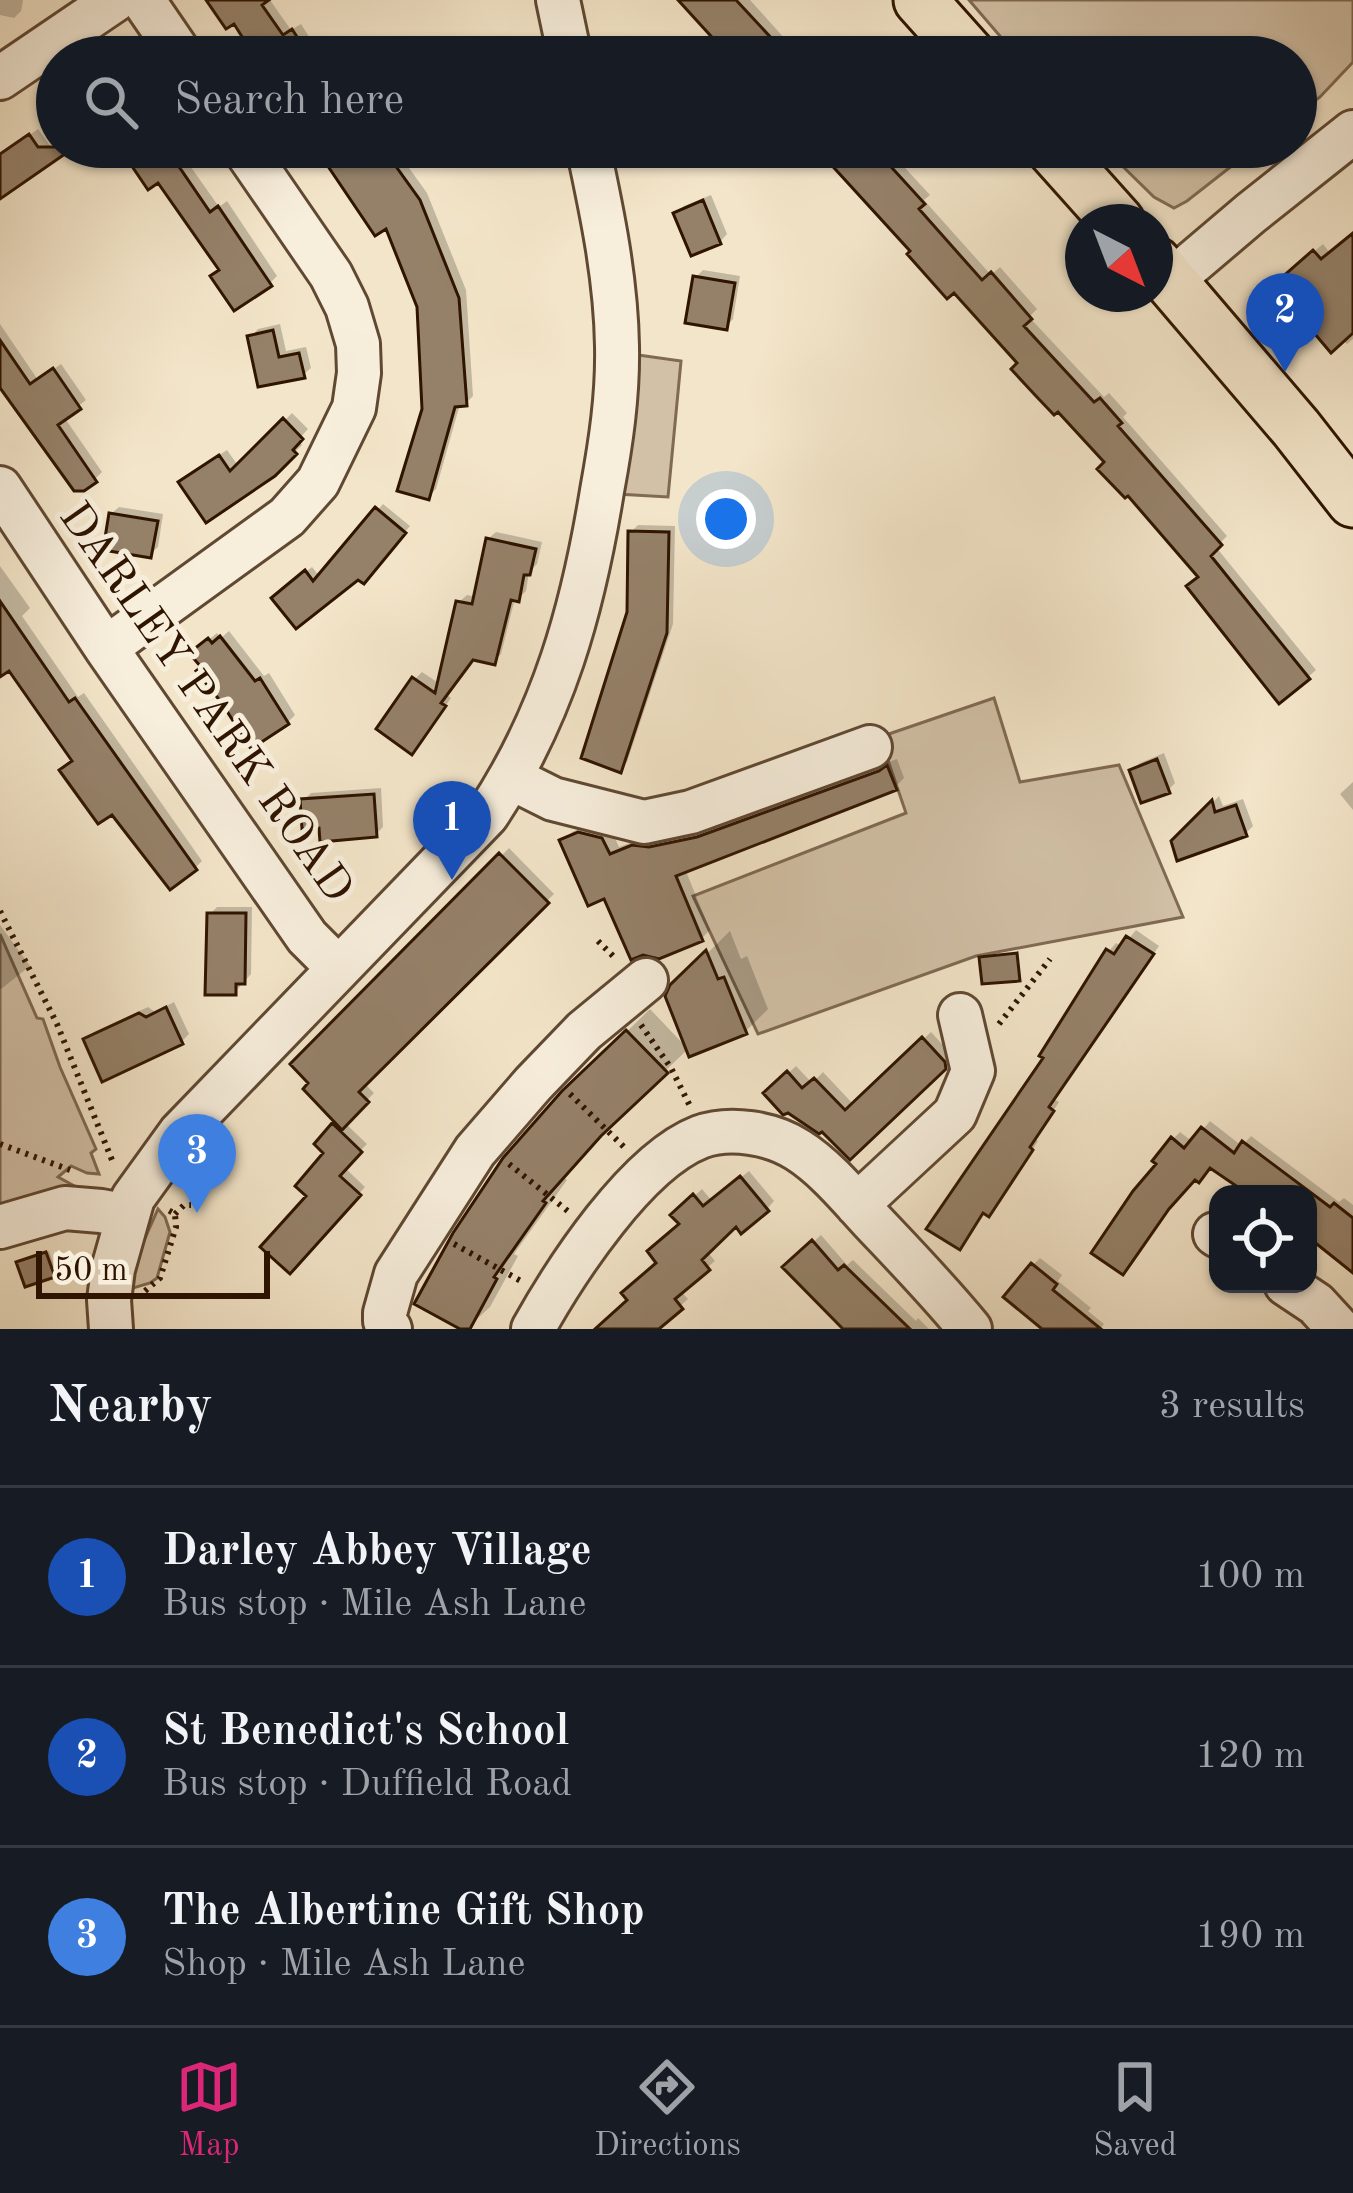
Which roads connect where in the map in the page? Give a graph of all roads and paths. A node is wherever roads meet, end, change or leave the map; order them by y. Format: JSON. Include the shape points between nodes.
{"nodes":[{"id":1,"x":115,"y":0,"type":"edge"},
{"id":2,"x":143,"y":0,"type":"edge"},
{"id":3,"x":558,"y":0,"type":"edge"},
{"id":4,"x":920,"y":0,"type":"edge"},
{"id":5,"x":63,"y":36,"type":"edge"},
{"id":6,"x":168,"y":36,"type":"edge"},
{"id":7,"x":566,"y":36,"type":"edge"},
{"id":8,"x":952,"y":36,"type":"edge"},
{"id":9,"x":36,"y":54,"type":"edge"},
{"id":10,"x":0,"y":79,"type":"edge"},
{"id":11,"x":1353,"y":132,"type":"edge"},
{"id":12,"x":1317,"y":162,"type":"edge"},
{"id":13,"x":258,"y":168,"type":"edge"},
{"id":14,"x":592,"y":168,"type":"edge"},
{"id":15,"x":1070,"y":168,"type":"edge"},
{"id":16,"x":1310,"y":168,"type":"edge"},
{"id":17,"x":1102,"y":204,"type":"edge"},
{"id":18,"x":1173,"y":265,"type":"edge"},
{"id":19,"x":1173,"y":284,"type":"edge"},
{"id":20,"x":0,"y":488,"type":"edge"},
{"id":21,"x":1353,"y":501,"type":"edge"},
{"id":22,"x":106,"y":648,"type":"junction"},
{"id":23,"x":870,"y":747,"type":"dead end"},
{"id":24,"x":511,"y":778,"type":"junction"},
{"id":25,"x":0,"y":911,"type":"edge"},
{"id":26,"x":1051,"y":959,"type":"dead end"},
{"id":27,"x":338,"y":968,"type":"junction"},
{"id":28,"x":646,"y":980,"type":"dead end"},
{"id":29,"x":961,"y":1015,"type":"dead end"},
{"id":30,"x":651,"y":1040,"type":"dead end"},
{"id":31,"x":970,"y":1060,"type":"junction"},
{"id":32,"x":685,"y":1096,"type":"dead end"},
{"id":33,"x":573,"y":1097,"type":"dead end"},
{"id":34,"x":625,"y":1148,"type":"dead end"},
{"id":35,"x":522,"y":1174,"type":"dead end"},
{"id":36,"x":544,"y":1192,"type":"dead end"},
{"id":37,"x":126,"y":1196,"type":"junction"},
{"id":38,"x":191,"y":1205,"type":"dead end"},
{"id":39,"x":857,"y":1205,"type":"junction"},
{"id":40,"x":175,"y":1214,"type":"dead end"},
{"id":41,"x":0,"y":1227,"type":"edge"},
{"id":42,"x":460,"y":1248,"type":"dead end"},
{"id":43,"x":513,"y":1277,"type":"dead end"},
{"id":44,"x":1300,"y":1293,"type":"edge"},
{"id":45,"x":111,"y":1329,"type":"edge"},
{"id":46,"x":390,"y":1329,"type":"edge"},
{"id":47,"x":533,"y":1329,"type":"edge"},
{"id":48,"x":970,"y":1329,"type":"edge"},
{"id":49,"x":1340,"y":1329,"type":"edge"}],
"edges":[{"from":1,"to":5,"type":"street"},
{"from":2,"to":6,"type":"street"},
{"from":3,"to":7,"type":"street"},
{"from":4,"to":8,"type":"main road"},
{"from":9,"to":10,"type":"street"},
{"from":11,"to":12,"type":"street"},
{"from":13,"to":22,"type":"street","via":[[347,307],[358,344],[354,408],[318,482],[287,517]]},
{"from":14,"to":24,"type":"street","via":[[614,301],[616,398],[594,544],[567,651]]},
{"from":15,"to":17,"type":"main road"},
{"from":16,"to":18,"type":"street"},
{"from":19,"to":21,"type":"main road"},
{"from":20,"to":22,"type":"street","name":"DARLEY PARK ROAD"},
{"from":22,"to":27,"type":"street","name":"DARLEY PARK ROAD","via":[[307,938]]},
{"from":23,"to":24,"type":"street","via":[[644,822],[553,799]]},
{"from":24,"to":27,"type":"street","via":[[487,814]]},
{"from":25,"to":37,"type":"path","via":[[57,1024]]},
{"from":26,"to":31,"type":"path"},
{"from":27,"to":37,"type":"street"},
{"from":28,"to":46,"type":"street","via":[[584,1031],[476,1151],[396,1274],[385,1313]]},
{"from":29,"to":31,"type":"street"},
{"from":30,"to":32,"type":"path"},
{"from":31,"to":39,"type":"street","via":[[955,1114]]},
{"from":33,"to":34,"type":"path"},
{"from":35,"to":36,"type":"path"},
{"from":37,"to":41,"type":"street","via":[[101,1211],[64,1208]]},
{"from":37,"to":45,"type":"street"},
{"from":38,"to":40,"type":"path"},
{"from":39,"to":47,"type":"street","via":[[775,1138],[702,1136],[632,1190]]},
{"from":39,"to":48,"type":"street"},
{"from":42,"to":43,"type":"path"},
{"from":44,"to":49,"type":"street"}]}
